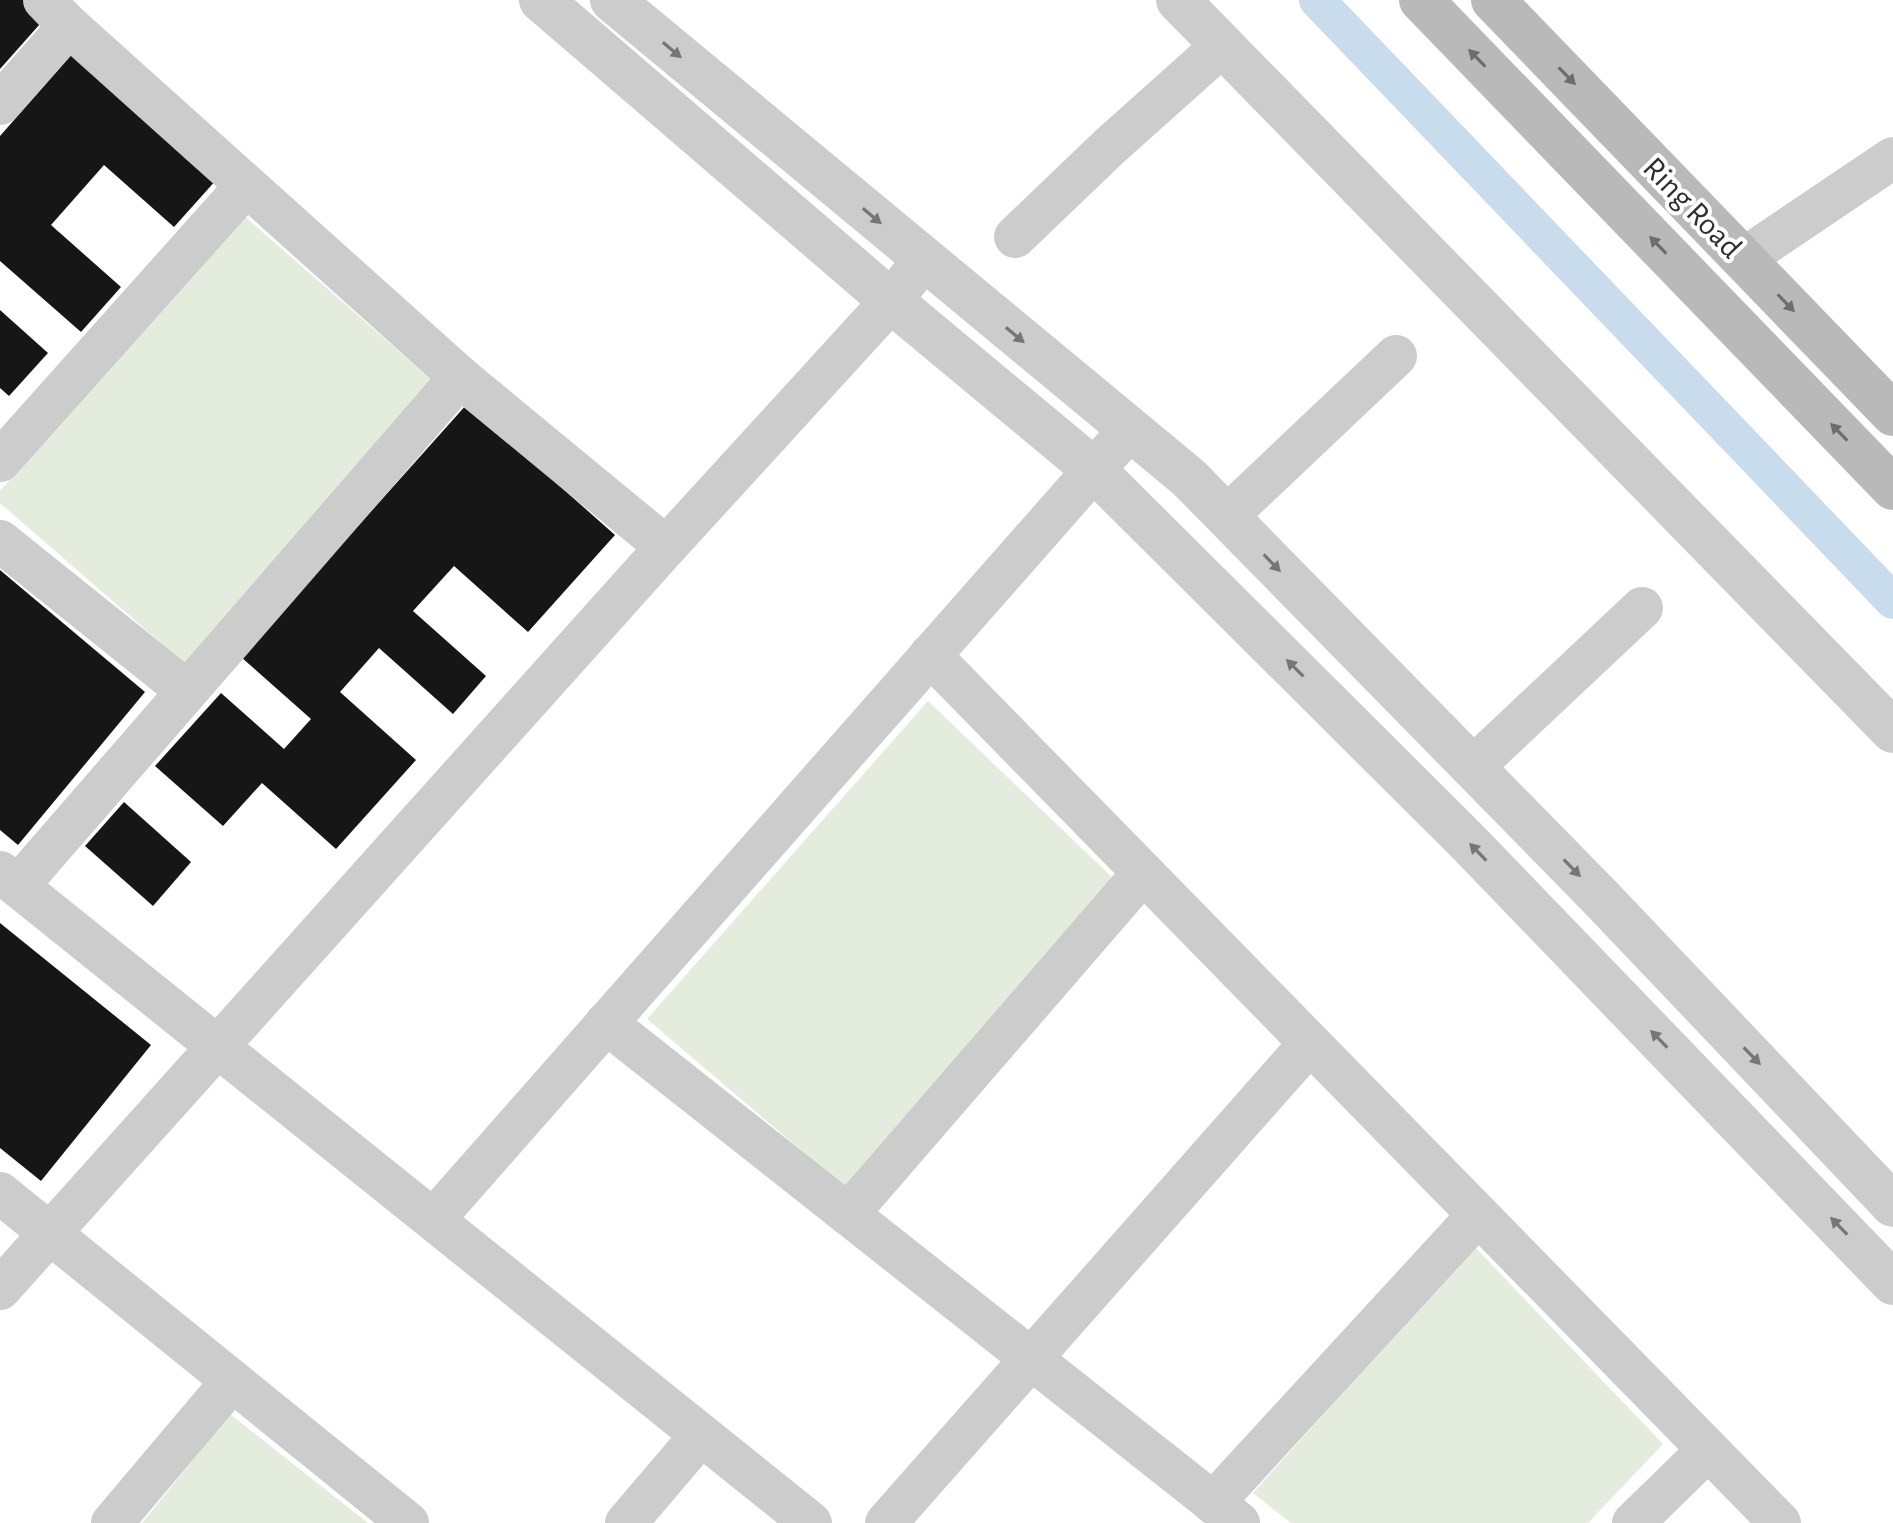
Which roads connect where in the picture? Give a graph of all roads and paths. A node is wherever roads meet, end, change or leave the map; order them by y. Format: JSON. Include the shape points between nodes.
{"nodes":[{"id":1,"x":541,"y":0,"type":"edge"},
{"id":2,"x":612,"y":0,"type":"edge"},
{"id":3,"x":1178,"y":0,"type":"edge"},
{"id":4,"x":1421,"y":0,"type":"edge"},
{"id":5,"x":1493,"y":0,"type":"edge"},
{"id":6,"x":56,"y":13,"type":"edge"},
{"id":7,"x":1223,"y":45,"type":"junction"},
{"id":8,"x":0,"y":104,"type":"edge"},
{"id":9,"x":1893,"y":158,"type":"edge"},
{"id":10,"x":245,"y":187,"type":"junction"},
{"id":11,"x":1015,"y":237,"type":"dead end"},
{"id":12,"x":924,"y":259,"type":"junction"},
{"id":13,"x":1743,"y":259,"type":"junction"},
{"id":14,"x":891,"y":301,"type":"junction"},
{"id":15,"x":1396,"y":356,"type":"dead end"},
{"id":16,"x":460,"y":377,"type":"junction"},
{"id":17,"x":1893,"y":414,"type":"edge"},
{"id":18,"x":1130,"y":429,"type":"junction"},
{"id":19,"x":0,"y":461,"type":"edge"},
{"id":20,"x":1093,"y":469,"type":"junction"},
{"id":21,"x":1893,"y":488,"type":"edge"},
{"id":22,"x":1227,"y":516,"type":"junction"},
{"id":23,"x":0,"y":541,"type":"edge"},
{"id":24,"x":666,"y":547,"type":"junction"},
{"id":25,"x":1642,"y":608,"type":"dead end"},
{"id":26,"x":930,"y":655,"type":"junction"},
{"id":27,"x":187,"y":691,"type":"junction"},
{"id":28,"x":1893,"y":731,"type":"edge"},
{"id":29,"x":1473,"y":767,"type":"junction"},
{"id":30,"x":1143,"y":873,"type":"junction"},
{"id":31,"x":9,"y":879,"type":"edge"},
{"id":32,"x":606,"y":1023,"type":"junction"},
{"id":33,"x":1310,"y":1043,"type":"junction"},
{"id":34,"x":219,"y":1045,"type":"junction"},
{"id":35,"x":0,"y":1193,"type":"edge"},
{"id":36,"x":1893,"y":1205,"type":"edge"},
{"id":37,"x":848,"y":1214,"type":"junction"},
{"id":38,"x":1478,"y":1215,"type":"junction"},
{"id":39,"x":434,"y":1219,"type":"junction"},
{"id":40,"x":50,"y":1233,"type":"junction"},
{"id":41,"x":1893,"y":1283,"type":"edge"},
{"id":42,"x":0,"y":1289,"type":"edge"},
{"id":43,"x":1031,"y":1359,"type":"junction"},
{"id":44,"x":232,"y":1381,"type":"junction"},
{"id":45,"x":701,"y":1435,"type":"junction"},
{"id":46,"x":1708,"y":1450,"type":"junction"},
{"id":47,"x":1226,"y":1513,"type":"edge"},
{"id":48,"x":112,"y":1523,"type":"edge"},
{"id":49,"x":408,"y":1523,"type":"edge"},
{"id":50,"x":626,"y":1523,"type":"edge"},
{"id":51,"x":811,"y":1523,"type":"edge"},
{"id":52,"x":886,"y":1523,"type":"edge"},
{"id":53,"x":1633,"y":1523,"type":"edge"},
{"id":54,"x":1780,"y":1523,"type":"edge"}],
"edges":[{"from":1,"to":14,"type":"street"},
{"from":2,"to":12,"type":"street","one_way":true},
{"from":3,"to":7,"type":"street"},
{"from":21,"to":4,"type":"main road","one_way":true},
{"from":5,"to":13,"type":"main road","name":"Ring Road","one_way":true},
{"from":6,"to":8,"type":"street"},
{"from":6,"to":10,"type":"street"},
{"from":7,"to":11,"type":"street"},
{"from":7,"to":28,"type":"street"},
{"from":9,"to":13,"type":"street"},
{"from":10,"to":16,"type":"street"},
{"from":10,"to":19,"type":"street"},
{"from":12,"to":14,"type":"street"},
{"from":12,"to":18,"type":"street","one_way":true},
{"from":13,"to":17,"type":"main road","name":"Ring Road","one_way":true},
{"from":14,"to":20,"type":"street"},
{"from":14,"to":24,"type":"street"},
{"from":15,"to":22,"type":"street"},
{"from":16,"to":24,"type":"street"},
{"from":16,"to":27,"type":"street"},
{"from":18,"to":20,"type":"street"},
{"from":18,"to":22,"type":"street"},
{"from":20,"to":26,"type":"street"},
{"from":41,"to":20,"type":"street","one_way":true,"via":[[1466,840]]},
{"from":22,"to":29,"type":"street","one_way":true},
{"from":23,"to":27,"type":"street"},
{"from":24,"to":34,"type":"street"},
{"from":25,"to":29,"type":"street"},
{"from":26,"to":30,"type":"street"},
{"from":26,"to":32,"type":"street"},
{"from":27,"to":31,"type":"street"},
{"from":29,"to":36,"type":"street","one_way":true},
{"from":30,"to":33,"type":"street"},
{"from":30,"to":37,"type":"street"},
{"from":31,"to":34,"type":"street"},
{"from":32,"to":37,"type":"street"},
{"from":32,"to":39,"type":"street"},
{"from":33,"to":38,"type":"street"},
{"from":33,"to":43,"type":"street"},
{"from":34,"to":39,"type":"street"},
{"from":34,"to":40,"type":"street"},
{"from":35,"to":40,"type":"street"},
{"from":37,"to":43,"type":"street"},
{"from":38,"to":46,"type":"street"},
{"from":38,"to":47,"type":"street"},
{"from":39,"to":45,"type":"street"},
{"from":40,"to":42,"type":"street"},
{"from":40,"to":44,"type":"street"},
{"from":43,"to":47,"type":"street"},
{"from":43,"to":52,"type":"street"},
{"from":44,"to":48,"type":"street"},
{"from":44,"to":49,"type":"street"},
{"from":45,"to":50,"type":"street"},
{"from":45,"to":51,"type":"street"},
{"from":46,"to":53,"type":"street"},
{"from":46,"to":54,"type":"street"}]}
